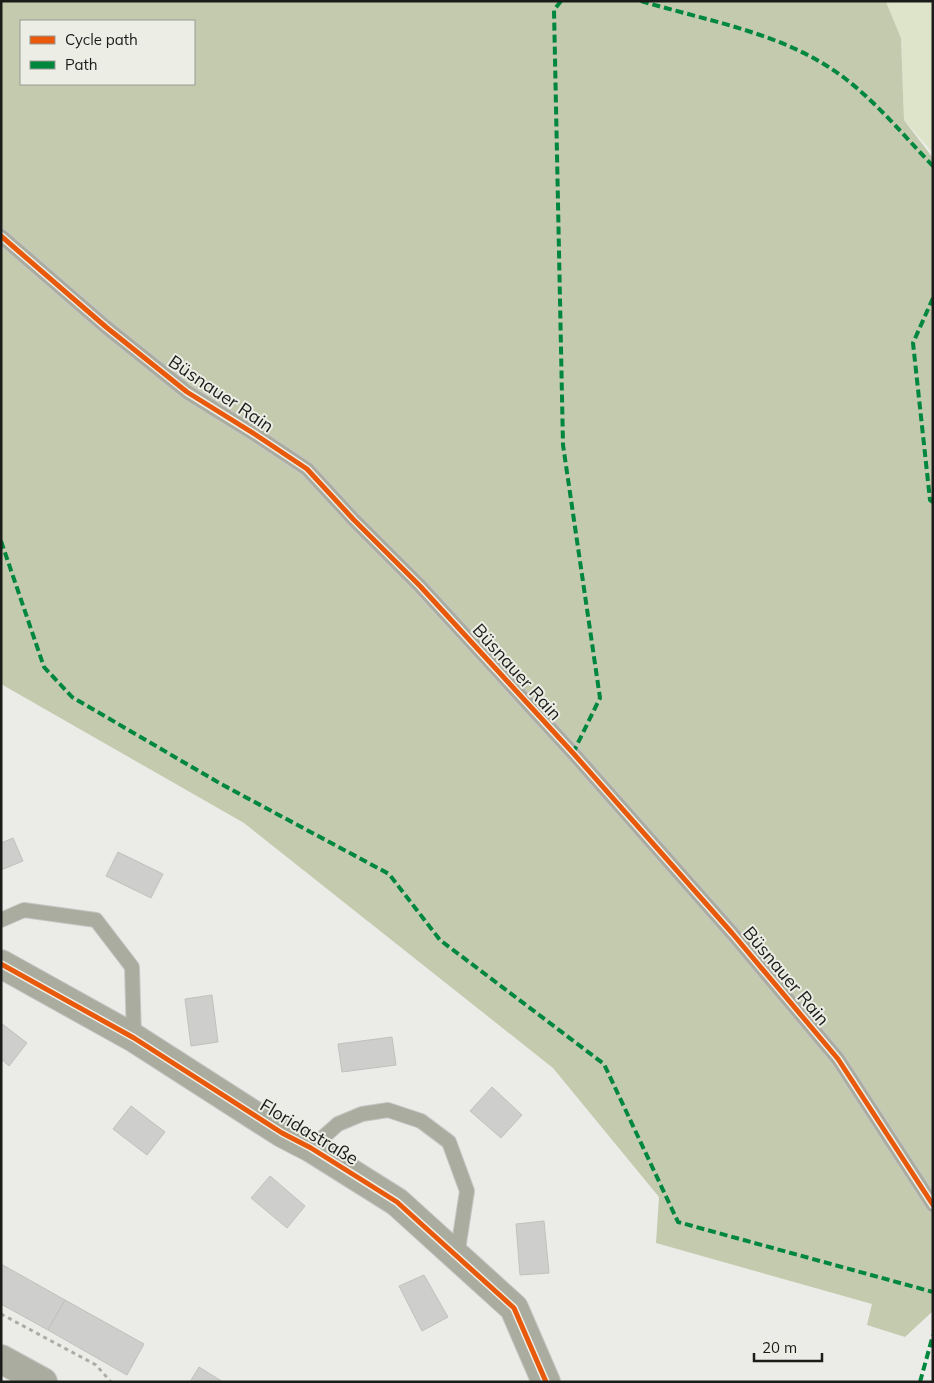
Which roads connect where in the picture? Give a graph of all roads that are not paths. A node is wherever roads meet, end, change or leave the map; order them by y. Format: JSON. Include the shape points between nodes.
{"nodes":[{"id":1,"x":1,"y":236,"type":"edge"},
{"id":2,"x":1,"y":920,"type":"edge"},
{"id":3,"x":1,"y":964,"type":"edge"},
{"id":4,"x":134,"y":1038,"type":"junction"},
{"id":5,"x":311,"y":1148,"type":"junction"},
{"id":6,"x":933,"y":1205,"type":"edge"},
{"id":7,"x":458,"y":1256,"type":"junction"},
{"id":8,"x":1,"y":1359,"type":"edge"},
{"id":9,"x":43,"y":1382,"type":"edge"},
{"id":10,"x":546,"y":1382,"type":"edge"}],
"edges":[{"from":1,"to":6,"type":"lane","name":"Büsnauer Rain","via":[[187,392],[307,469],[420,586],[738,940],[838,1060]]},
{"from":2,"to":4,"type":"lane","via":[[24,910],[96,920],[132,967]]},
{"from":3,"to":4,"type":"street","name":"Floridastraße"},
{"from":4,"to":5,"type":"street","name":"Floridastraße","via":[[282,1134]]},
{"from":5,"to":7,"type":"street","name":"Floridastraße","via":[[397,1202]]},
{"from":5,"to":7,"type":"lane","name":"Floridastraße","via":[[338,1124],[362,1114],[388,1110],[421,1121],[449,1142],[467,1191]]},
{"from":7,"to":10,"type":"street","name":"Floridastraße","via":[[514,1308]]},
{"from":8,"to":9,"type":"street"}]}
